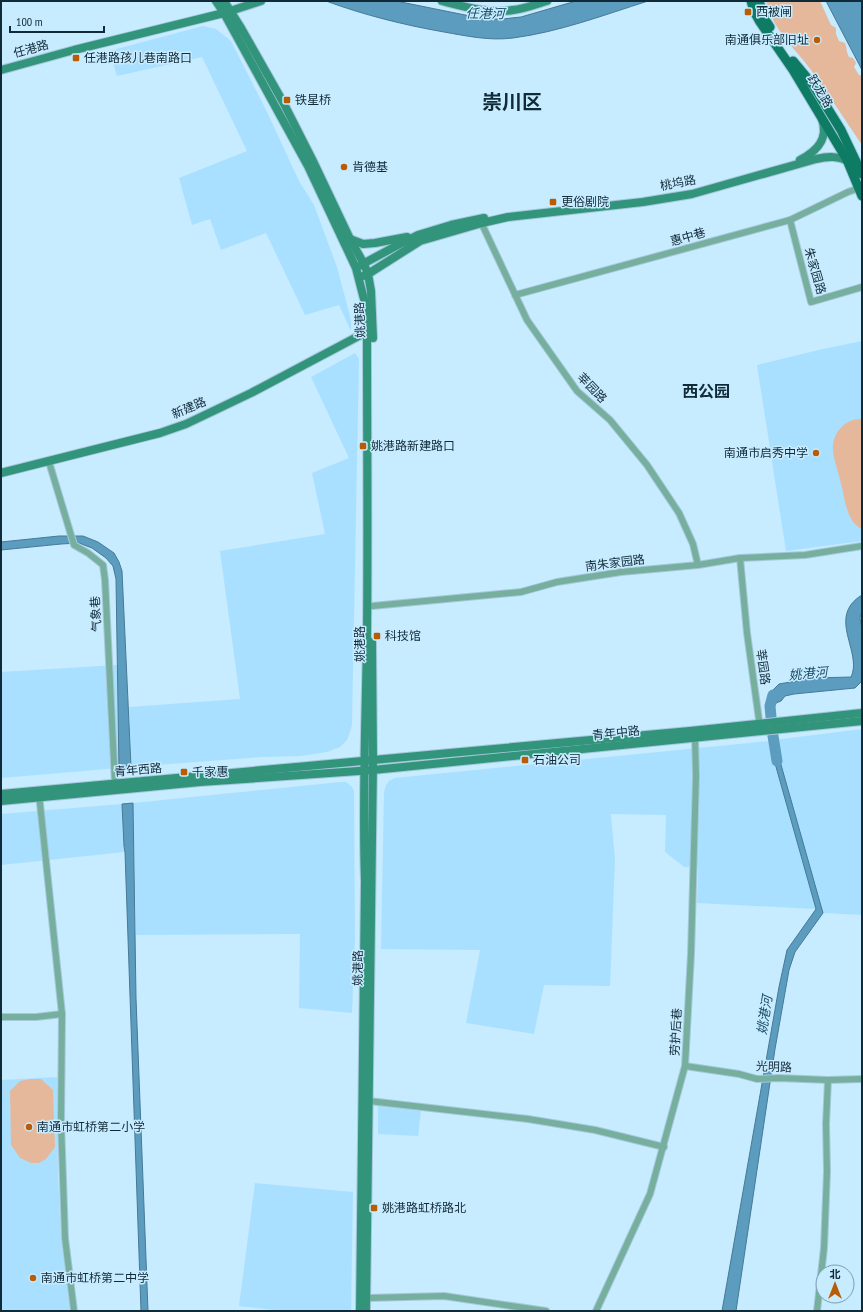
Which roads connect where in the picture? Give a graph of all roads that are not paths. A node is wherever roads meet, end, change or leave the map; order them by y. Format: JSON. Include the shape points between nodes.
{"nodes":[{"id":1,"x":216,"y":1,"type":"edge"},
{"id":2,"x":224,"y":1,"type":"edge"},
{"id":3,"x":261,"y":1,"type":"edge"},
{"id":4,"x":442,"y":1,"type":"edge"},
{"id":5,"x":547,"y":1,"type":"edge"},
{"id":6,"x":751,"y":1,"type":"edge"},
{"id":7,"x":759,"y":1,"type":"edge"},
{"id":8,"x":228,"y":12,"type":"junction"},
{"id":9,"x":1,"y":70,"type":"edge"},
{"id":10,"x":817,"y":109,"type":"junction"},
{"id":11,"x":847,"y":160,"type":"junction"},
{"id":12,"x":784,"y":168,"type":"junction"},
{"id":13,"x":861,"y":169,"type":"edge"},
{"id":14,"x":861,"y":190,"type":"edge"},
{"id":15,"x":790,"y":220,"type":"junction"},
{"id":16,"x":481,"y":221,"type":"junction"},
{"id":17,"x":418,"y":235,"type":"junction"},
{"id":18,"x":350,"y":239,"type":"junction"},
{"id":19,"x":360,"y":266,"type":"junction"},
{"id":20,"x":368,"y":274,"type":"junction"},
{"id":21,"x":359,"y":278,"type":"junction"},
{"id":22,"x":862,"y":288,"type":"edge"},
{"id":23,"x":515,"y":295,"type":"junction"},
{"id":24,"x":370,"y":330,"type":"junction"},
{"id":25,"x":49,"y":462,"type":"junction"},
{"id":26,"x":1,"y":473,"type":"edge"},
{"id":27,"x":862,"y":546,"type":"edge"},
{"id":28,"x":740,"y":558,"type":"junction"},
{"id":29,"x":698,"y":565,"type":"junction"},
{"id":30,"x":372,"y":606,"type":"junction"},
{"id":31,"x":862,"y":713,"type":"edge"},
{"id":32,"x":862,"y":721,"type":"edge"},
{"id":33,"x":760,"y":728,"type":"junction"},
{"id":34,"x":695,"y":738,"type":"junction"},
{"id":35,"x":369,"y":761,"type":"junction"},
{"id":36,"x":368,"y":770,"type":"junction"},
{"id":37,"x":115,"y":784,"type":"junction"},
{"id":38,"x":1,"y":794,"type":"edge"},
{"id":39,"x":39,"y":794,"type":"junction"},
{"id":40,"x":1,"y":800,"type":"edge"},
{"id":41,"x":62,"y":1014,"type":"junction"},
{"id":42,"x":1,"y":1017,"type":"edge"},
{"id":43,"x":685,"y":1066,"type":"junction"},
{"id":44,"x":862,"y":1079,"type":"edge"},
{"id":45,"x":828,"y":1080,"type":"junction"},
{"id":46,"x":369,"y":1101,"type":"junction"},
{"id":47,"x":664,"y":1146,"type":"junction"},
{"id":48,"x":367,"y":1298,"type":"junction"},
{"id":49,"x":74,"y":1311,"type":"edge"},
{"id":50,"x":360,"y":1311,"type":"edge"},
{"id":51,"x":366,"y":1311,"type":"edge"},
{"id":52,"x":546,"y":1311,"type":"edge"},
{"id":53,"x":596,"y":1311,"type":"edge"},
{"id":54,"x":817,"y":1311,"type":"edge"}],
"edges":[{"from":1,"to":8,"type":"main road"},
{"from":2,"to":8,"type":"main road"},
{"from":3,"to":8,"type":"main road","name":"任港路"},
{"from":4,"to":5,"type":"main road","via":[[479,10],[513,11]]},
{"from":6,"to":10,"type":"main road","name":"跃龙路","via":[[760,22]]},
{"from":7,"to":13,"type":"main road","name":"跃龙路","via":[[766,21],[813,85]]},
{"from":8,"to":9,"type":"main road","name":"任港路"},
{"from":8,"to":18,"type":"main road","name":"姚港路","via":[[283,102]]},
{"from":8,"to":19,"type":"main road","name":"姚港路"},
{"from":10,"to":11,"type":"main road","name":"跃龙路"},
{"from":10,"to":12,"type":"main road","via":[[823,121],[823,138],[820,145],[814,152]]},
{"from":11,"to":12,"type":"main road","name":"桃坞路","via":[[829,156]]},
{"from":11,"to":13,"type":"main road","name":"桃坞路"},
{"from":11,"to":14,"type":"main road","name":"跃龙路"},
{"from":12,"to":16,"type":"main road","name":"桃坞路","via":[[692,194]]},
{"from":14,"to":15,"type":"street","name":"惠中巷","via":[[848,192]]},
{"from":15,"to":22,"type":"street","name":"朱家园路","via":[[811,302]]},
{"from":15,"to":23,"type":"street","name":"惠中巷"},
{"from":16,"to":17,"type":"main road","name":"桃坞路","via":[[451,225]]},
{"from":16,"to":20,"type":"main road","name":"桃坞路","via":[[420,241]]},
{"from":16,"to":23,"type":"street","name":"莘园路"},
{"from":17,"to":18,"type":"main road","via":[[363,244]]},
{"from":17,"to":19,"type":"main road","name":"桃坞路"},
{"from":18,"to":19,"type":"main road","name":"姚港路"},
{"from":19,"to":20,"type":"main road","name":"姚港路"},
{"from":19,"to":21,"type":"main road","name":"姚港路"},
{"from":20,"to":21,"type":"main road","name":"桃坞路"},
{"from":20,"to":24,"type":"main road","name":"姚港路","via":[[371,291]]},
{"from":21,"to":24,"type":"main road","name":"姚港路"},
{"from":23,"to":29,"type":"street","name":"莘园路","via":[[528,320],[577,391],[610,420],[647,465],[680,513],[693,544]]},
{"from":24,"to":25,"type":"main road","name":"新建路","via":[[251,394],[186,424]]},
{"from":24,"to":30,"type":"main road","name":"姚港路"},
{"from":24,"to":35,"type":"main road","name":"姚港路","via":[[367,635]]},
{"from":25,"to":26,"type":"main road","name":"新建路"},
{"from":25,"to":37,"type":"street","name":"气象巷","via":[[74,545],[103,565]]},
{"from":27,"to":28,"type":"street","name":"南朱家园路","via":[[805,555]]},
{"from":28,"to":29,"type":"street","name":"南朱家园路"},
{"from":28,"to":33,"type":"street","name":"莘园路"},
{"from":29,"to":30,"type":"street","name":"南朱家园路","via":[[621,572],[564,581],[521,592]]},
{"from":30,"to":35,"type":"main road","name":"姚港路"},
{"from":31,"to":33,"type":"main road","name":"青年中路"},
{"from":32,"to":33,"type":"main road","name":"青年中路"},
{"from":33,"to":34,"type":"main road","name":"青年中路"},
{"from":33,"to":35,"type":"main road","name":"青年中路"},
{"from":34,"to":36,"type":"main road","name":"青年中路"},
{"from":34,"to":43,"type":"street","name":"劳护后巷","via":[[693,893]]},
{"from":35,"to":36,"type":"main road","name":"姚港路"},
{"from":35,"to":37,"type":"main road","name":"青年西路"},
{"from":36,"to":39,"type":"main road","name":"青年西路"},
{"from":36,"to":46,"type":"main road","name":"姚港路"},
{"from":36,"to":50,"type":"main road","name":"姚港路","via":[[364,846]]},
{"from":37,"to":39,"type":"main road","name":"青年西路"},
{"from":38,"to":39,"type":"main road","name":"青年西路"},
{"from":39,"to":40,"type":"main road","name":"青年西路"},
{"from":39,"to":41,"type":"street"},
{"from":41,"to":42,"type":"street"},
{"from":41,"to":49,"type":"street","via":[[61,1122],[65,1238]]},
{"from":43,"to":45,"type":"street","name":"光明路","via":[[757,1079]]},
{"from":43,"to":47,"type":"street","name":"劳护后巷"},
{"from":44,"to":45,"type":"street","name":"光明路"},
{"from":45,"to":54,"type":"street","via":[[824,1240]]},
{"from":46,"to":47,"type":"street","via":[[528,1119],[595,1130]]},
{"from":46,"to":48,"type":"main road","name":"姚港路"},
{"from":47,"to":53,"type":"street","name":"劳护后巷","via":[[650,1194]]},
{"from":48,"to":51,"type":"main road","name":"姚港路"},
{"from":48,"to":52,"type":"street","via":[[444,1296]]}]}
